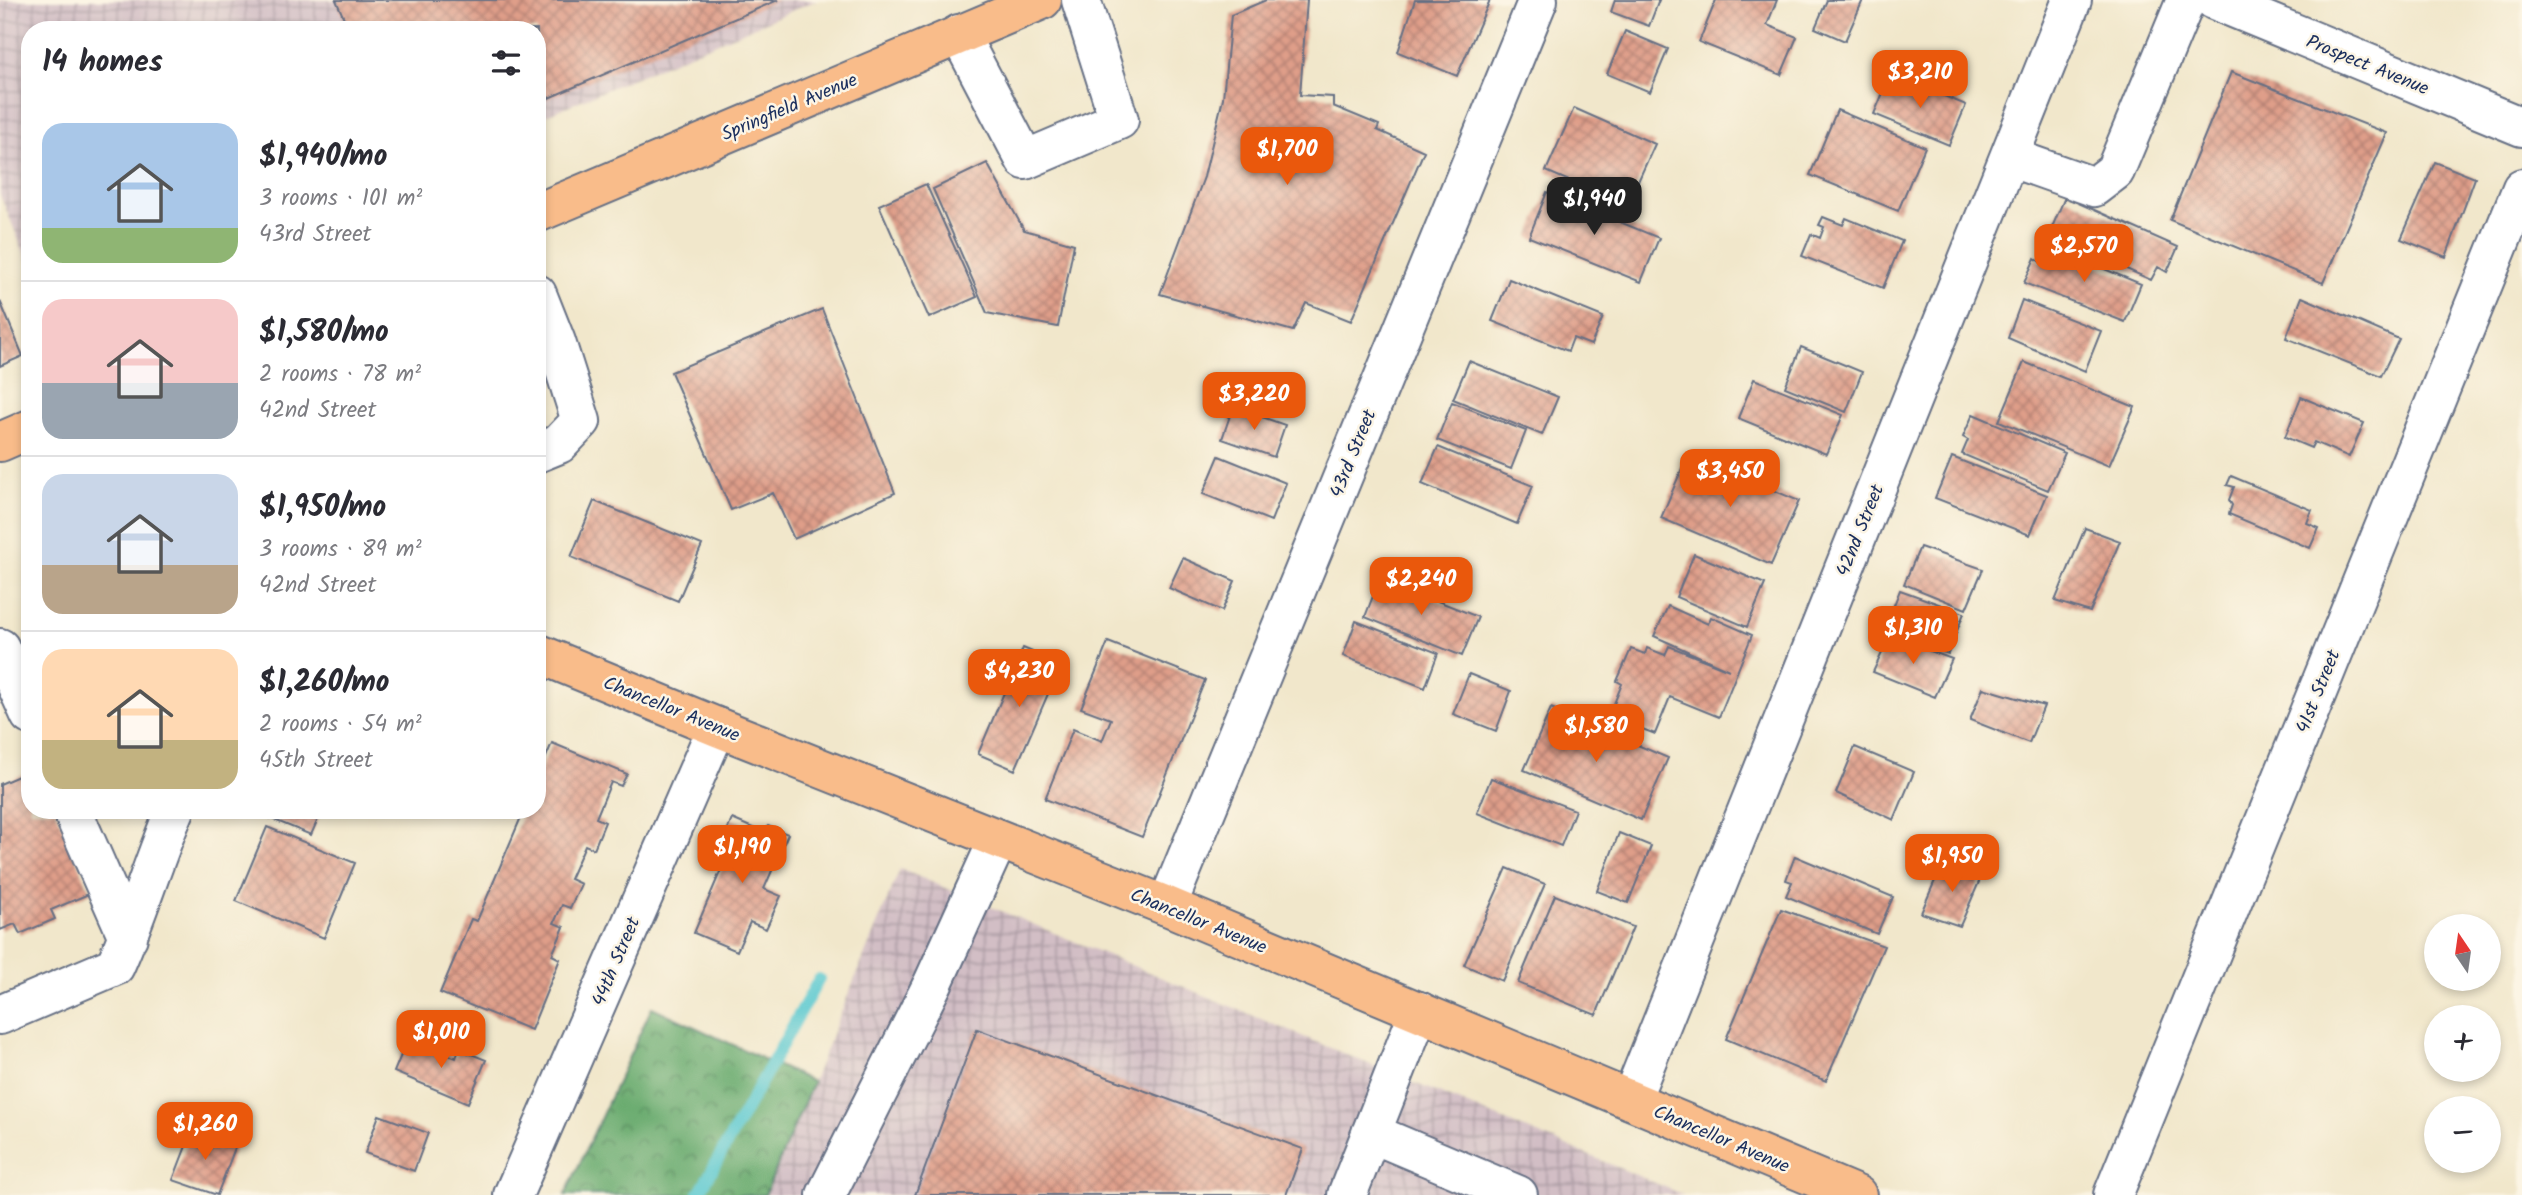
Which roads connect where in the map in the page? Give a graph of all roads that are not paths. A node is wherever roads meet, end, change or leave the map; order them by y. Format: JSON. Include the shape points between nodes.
{"nodes":[{"id":1,"x":1042,"y":0,"type":"edge"},
{"id":2,"x":1081,"y":0,"type":"edge"},
{"id":3,"x":1538,"y":0,"type":"edge"},
{"id":4,"x":2072,"y":0,"type":"edge"},
{"id":5,"x":2186,"y":0,"type":"edge"},
{"id":6,"x":2214,"y":0,"type":"edge"},
{"id":7,"x":960,"y":34,"type":"junction"},
{"id":8,"x":2522,"y":127,"type":"edge"},
{"id":9,"x":2009,"y":157,"type":"junction"},
{"id":10,"x":2522,"y":188,"type":"edge"},
{"id":11,"x":546,"y":209,"type":"edge"},
{"id":12,"x":546,"y":317,"type":"edge"},
{"id":13,"x":21,"y":433,"type":"edge"},
{"id":14,"x":0,"y":442,"type":"edge"},
{"id":15,"x":546,"y":449,"type":"edge"},
{"id":16,"x":0,"y":649,"type":"edge"},
{"id":17,"x":546,"y":657,"type":"edge"},
{"id":18,"x":16,"y":702,"type":"edge"},
{"id":19,"x":717,"y":727,"type":"junction"},
{"id":20,"x":76,"y":819,"type":"edge"},
{"id":21,"x":161,"y":820,"type":"edge"},
{"id":22,"x":998,"y":840,"type":"junction"},
{"id":23,"x":1167,"y":906,"type":"junction"},
{"id":24,"x":128,"y":937,"type":"junction"},
{"id":25,"x":1419,"y":1011,"type":"junction"},
{"id":26,"x":0,"y":1015,"type":"edge"},
{"id":27,"x":1631,"y":1100,"type":"junction"},
{"id":28,"x":1371,"y":1133,"type":"junction"},
{"id":29,"x":513,"y":1195,"type":"edge"},
{"id":30,"x":826,"y":1195,"type":"edge"},
{"id":31,"x":1347,"y":1195,"type":"edge"},
{"id":32,"x":1518,"y":1195,"type":"edge"},
{"id":33,"x":1857,"y":1195,"type":"edge"},
{"id":34,"x":2113,"y":1195,"type":"edge"}],
"edges":[{"from":1,"to":7,"type":"main road","name":"Springfield Avenue"},
{"from":2,"to":7,"type":"street","via":[[1119,120],[1025,160]]},
{"from":3,"to":23,"type":"street","name":"43rd Street"},
{"from":4,"to":9,"type":"street","name":"42nd Street"},
{"from":5,"to":9,"type":"street","via":[[2115,171],[2094,187]]},
{"from":6,"to":8,"type":"street","name":"Prospect Avenue"},
{"from":7,"to":11,"type":"main road","name":"Springfield Avenue"},
{"from":9,"to":27,"type":"street","name":"42nd Street"},
{"from":10,"to":34,"type":"street","name":"41st Street"},
{"from":12,"to":15,"type":"street","via":[[581,421],[559,444]]},
{"from":13,"to":14,"type":"main road"},
{"from":16,"to":18,"type":"street"},
{"from":17,"to":19,"type":"main road","name":"Chancellor Avenue"},
{"from":19,"to":22,"type":"main road","name":"Chancellor Avenue"},
{"from":19,"to":29,"type":"street","name":"44th Street"},
{"from":20,"to":24,"type":"street"},
{"from":21,"to":24,"type":"street"},
{"from":22,"to":23,"type":"main road","name":"Chancellor Avenue"},
{"from":22,"to":30,"type":"street","via":[[933,984]]},
{"from":23,"to":25,"type":"main road","name":"Chancellor Avenue"},
{"from":24,"to":26,"type":"street","via":[[115,966]]},
{"from":25,"to":27,"type":"main road","name":"Chancellor Avenue"},
{"from":25,"to":28,"type":"street"},
{"from":27,"to":33,"type":"main road","name":"Chancellor Avenue"},
{"from":28,"to":31,"type":"street"},
{"from":28,"to":32,"type":"street"}]}
